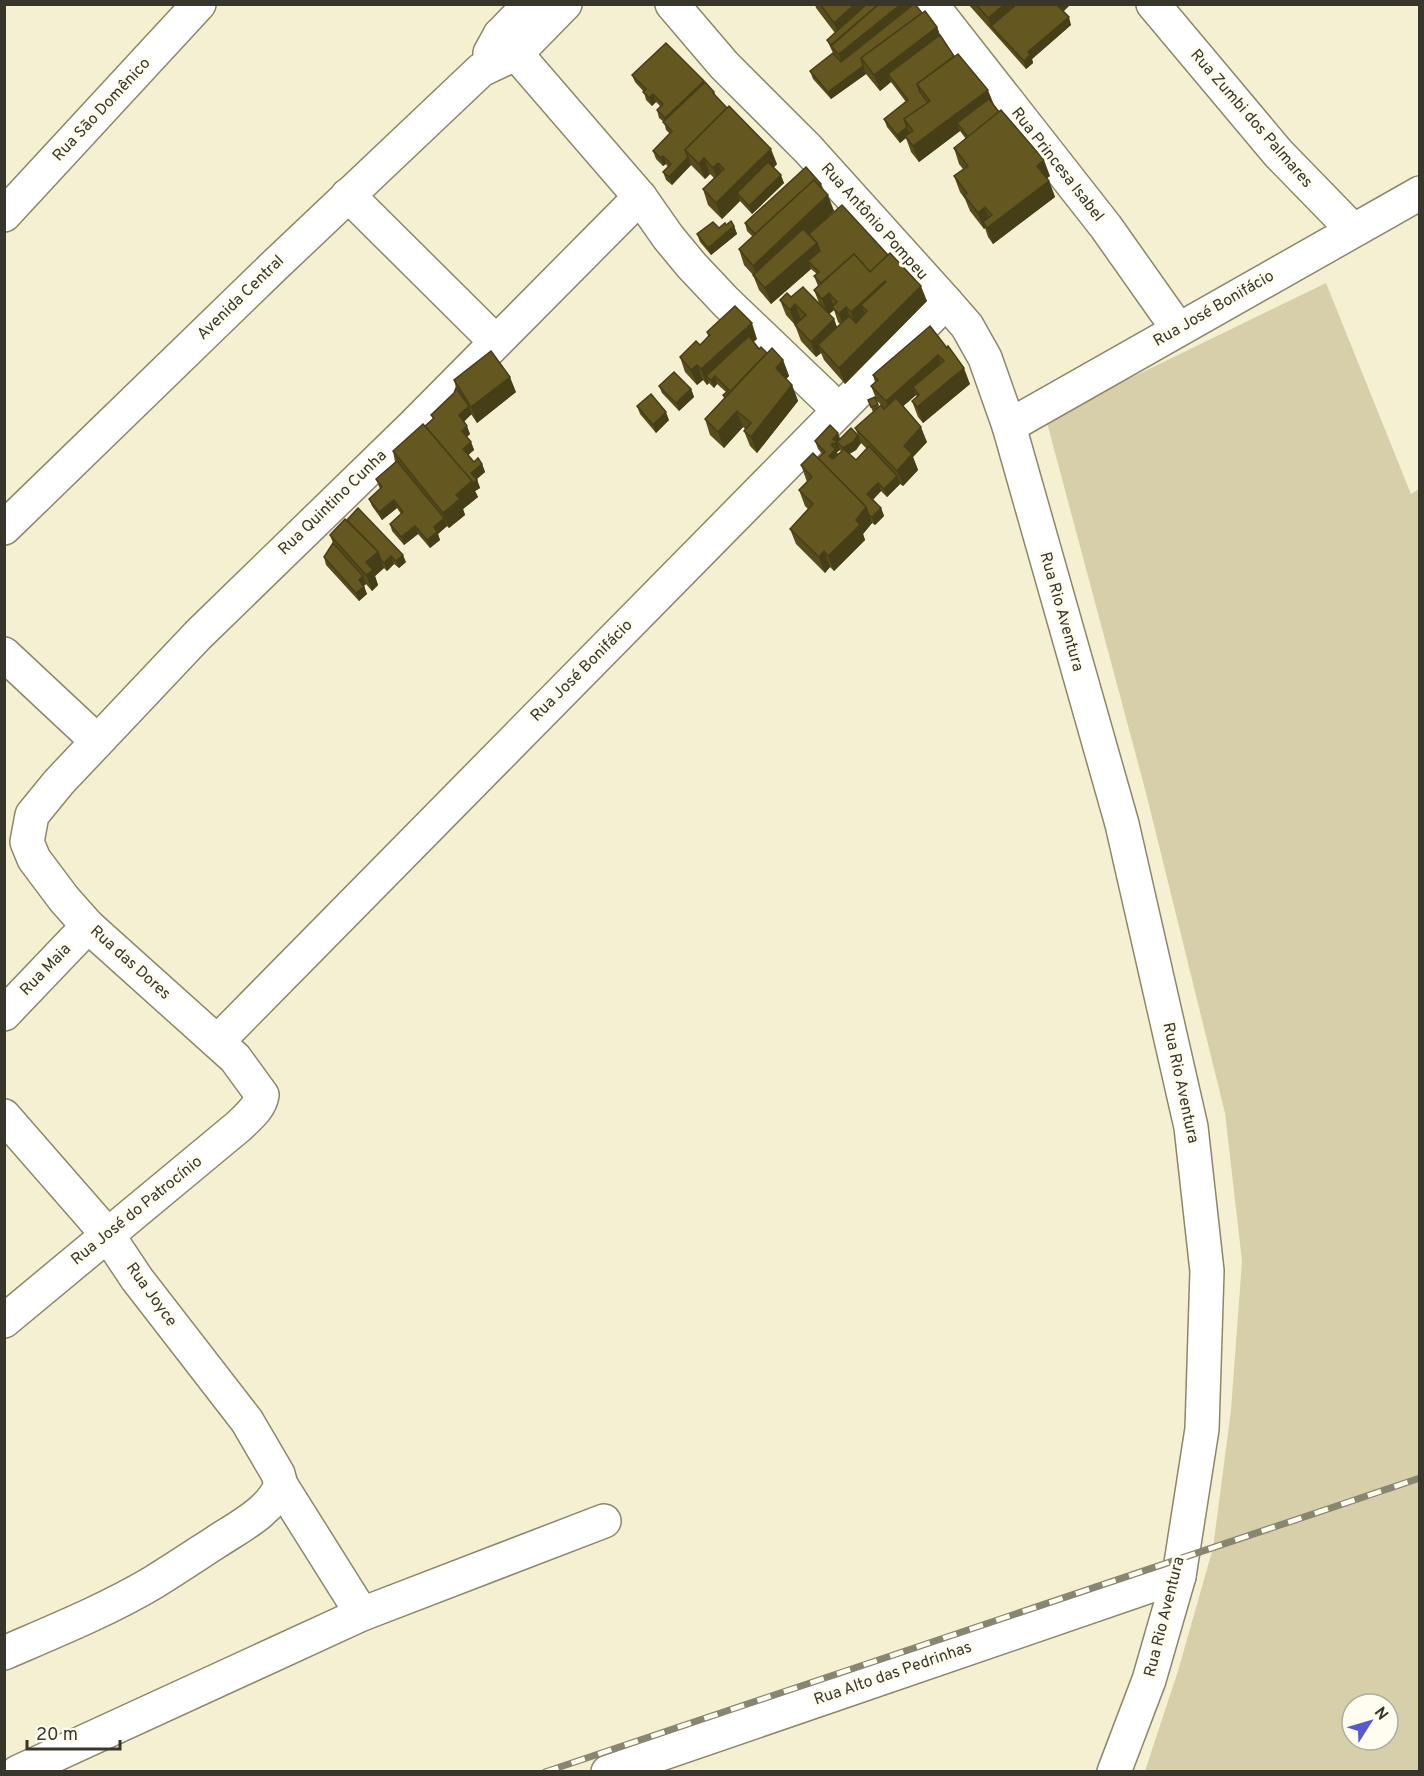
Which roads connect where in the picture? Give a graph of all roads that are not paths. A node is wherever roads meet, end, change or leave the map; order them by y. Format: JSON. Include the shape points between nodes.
{"nodes":[{"id":1,"x":199,"y":4,"type":"edge"},
{"id":2,"x":530,"y":4,"type":"edge"},
{"id":3,"x":565,"y":4,"type":"edge"},
{"id":4,"x":672,"y":4,"type":"edge"},
{"id":5,"x":931,"y":4,"type":"edge"},
{"id":6,"x":1153,"y":4,"type":"edge"},
{"id":7,"x":508,"y":44,"type":"junction"},
{"id":8,"x":1419,"y":193,"type":"edge"},
{"id":9,"x":348,"y":195,"type":"junction"},
{"id":10,"x":640,"y":197,"type":"junction"},
{"id":11,"x":4,"y":215,"type":"edge"},
{"id":12,"x":1353,"y":230,"type":"junction"},
{"id":13,"x":946,"y":302,"type":"junction"},
{"id":14,"x":1178,"y":329,"type":"junction"},
{"id":15,"x":495,"y":341,"type":"junction"},
{"id":16,"x":839,"y":410,"type":"junction"},
{"id":17,"x":1009,"y":426,"type":"junction"},
{"id":18,"x":1022,"y":473,"type":"joint"},
{"id":19,"x":4,"y":528,"type":"edge"},
{"id":20,"x":4,"y":654,"type":"edge"},
{"id":21,"x":97,"y":741,"type":"junction"},
{"id":22,"x":32,"y":815,"type":"joint"},
{"id":23,"x":88,"y":926,"type":"junction"},
{"id":24,"x":4,"y":1014,"type":"edge"},
{"id":25,"x":218,"y":1041,"type":"junction"},
{"id":26,"x":262,"y":1095,"type":"joint"},
{"id":27,"x":4,"y":1116,"type":"edge"},
{"id":28,"x":108,"y":1234,"type":"junction"},
{"id":29,"x":4,"y":1321,"type":"edge"},
{"id":30,"x":281,"y":1485,"type":"junction"},
{"id":31,"x":604,"y":1521,"type":"dead end"},
{"id":32,"x":1179,"y":1576,"type":"junction"},
{"id":33,"x":362,"y":1614,"type":"junction"},
{"id":34,"x":4,"y":1653,"type":"edge"},
{"id":35,"x":18,"y":1772,"type":"edge"},
{"id":36,"x":608,"y":1772,"type":"edge"},
{"id":37,"x":1114,"y":1772,"type":"edge"}],
"edges":[{"from":1,"to":11,"type":"street","name":"Rua São Domênico"},
{"from":2,"to":7,"type":"street","name":"Avenida Central"},
{"from":3,"to":7,"type":"street","name":"Avenida Central"},
{"from":4,"to":13,"type":"street","name":"Rua Antônio Pompeu","via":[[724,65],[808,149]]},
{"from":5,"to":14,"type":"street","name":"Rua Princesa Isabel","via":[[1106,227]]},
{"from":6,"to":12,"type":"street","name":"Rua Zumbi dos Palmares","via":[[1278,153]]},
{"from":7,"to":9,"type":"street","name":"Avenida Central"},
{"from":7,"to":10,"type":"street"},
{"from":8,"to":12,"type":"street","name":"Rua José Bonifácio"},
{"from":9,"to":15,"type":"street"},
{"from":9,"to":19,"type":"street","name":"Avenida Central"},
{"from":10,"to":15,"type":"street","name":"Rua Quintino Cunha"},
{"from":10,"to":16,"type":"street","via":[[712,288]]},
{"from":12,"to":14,"type":"street","name":"Rua José Bonifácio"},
{"from":13,"to":16,"type":"street","name":"Rua José Bonifácio"},
{"from":13,"to":17,"type":"street","name":"Rua Antônio Pompeu","via":[[967,326],[985,358]]},
{"from":14,"to":17,"type":"street","name":"Rua José Bonifácio"},
{"from":15,"to":21,"type":"street","name":"Rua Quintino Cunha","via":[[198,635]]},
{"from":16,"to":25,"type":"street","name":"Rua José Bonifácio"},
{"from":17,"to":18,"type":"street","name":"Rua Antônio Pompeu"},
{"from":18,"to":32,"type":"street","name":"Rua Rio Aventura","via":[[1122,824],[1191,1127],[1207,1271],[1202,1429]]},
{"from":20,"to":21,"type":"street"},
{"from":21,"to":22,"type":"street","name":"Rua Quintino Cunha"},
{"from":22,"to":23,"type":"street","name":"Rua das Dores","via":[[27,842],[34,859]]},
{"from":23,"to":24,"type":"street","name":"Rua Maia"},
{"from":23,"to":25,"type":"street","name":"Rua das Dores"},
{"from":25,"to":26,"type":"street","name":"Rua das Dores","via":[[236,1058]]},
{"from":26,"to":28,"type":"street","name":"Rua José do Patrocínio","via":[[253,1112],[238,1126]]},
{"from":27,"to":28,"type":"street","name":"Rua Joyce"},
{"from":28,"to":29,"type":"street","name":"Rua José do Patrocínio"},
{"from":28,"to":30,"type":"street","name":"Rua Joyce","via":[[137,1280],[247,1421]]},
{"from":30,"to":33,"type":"street","name":"Rua Joyce"},
{"from":30,"to":34,"type":"street","via":[[268,1506],[153,1583]]},
{"from":31,"to":33,"type":"street"},
{"from":32,"to":36,"type":"street","name":"Rua Alto das Pedrinhas"},
{"from":32,"to":37,"type":"street","name":"Rua Rio Aventura","via":[[1149,1680]]},
{"from":33,"to":35,"type":"street"}]}
